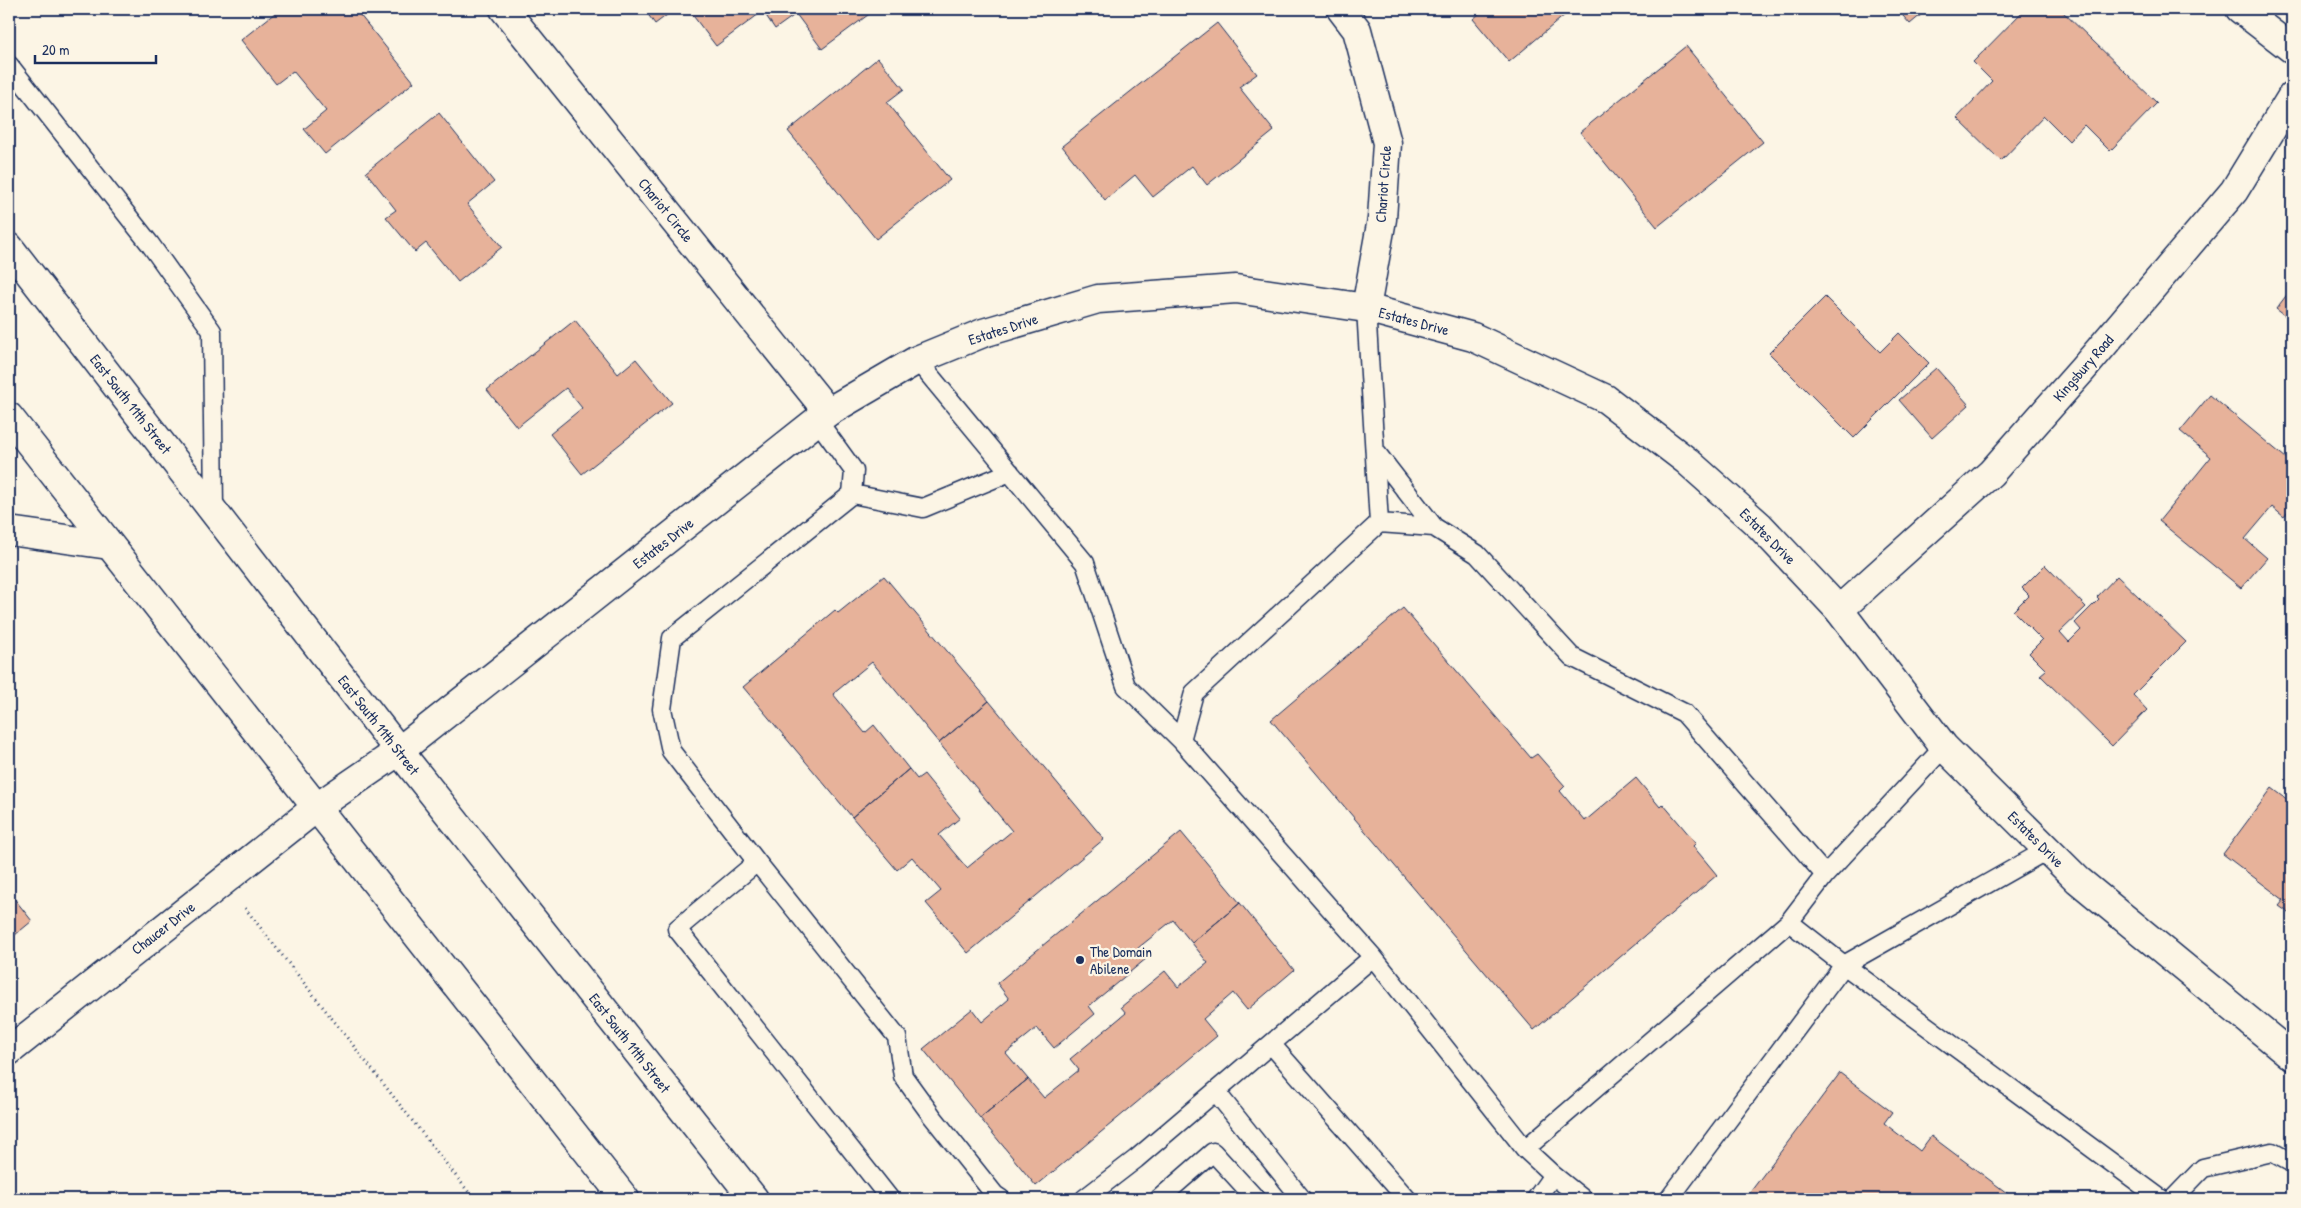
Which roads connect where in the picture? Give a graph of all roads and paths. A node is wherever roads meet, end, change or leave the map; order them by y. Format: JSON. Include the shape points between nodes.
{"nodes":[{"id":1,"x":504,"y":9,"type":"edge"},
{"id":2,"x":1341,"y":9,"type":"edge"},
{"id":3,"x":2240,"y":9,"type":"edge"},
{"id":4,"x":2292,"y":49,"type":"edge"},
{"id":5,"x":9,"y":65,"type":"edge"},
{"id":6,"x":2292,"y":96,"type":"edge"},
{"id":7,"x":9,"y":247,"type":"edge"},
{"id":8,"x":1366,"y":308,"type":"junction"},
{"id":9,"x":917,"y":360,"type":"junction"},
{"id":10,"x":822,"y":416,"type":"junction"},
{"id":11,"x":9,"y":417,"type":"edge"},
{"id":12,"x":1375,"y":451,"type":"junction"},
{"id":13,"x":1010,"y":472,"type":"junction"},
{"id":14,"x":852,"y":494,"type":"junction"},
{"id":15,"x":214,"y":510,"type":"junction"},
{"id":16,"x":1379,"y":523,"type":"junction"},
{"id":17,"x":1434,"y":526,"type":"junction"},
{"id":18,"x":9,"y":531,"type":"edge"},
{"id":19,"x":109,"y":545,"type":"junction"},
{"id":20,"x":1839,"y":610,"type":"junction"},
{"id":21,"x":1181,"y":740,"type":"junction"},
{"id":22,"x":1944,"y":747,"type":"junction"},
{"id":23,"x":399,"y":751,"type":"junction"},
{"id":24,"x":317,"y":807,"type":"junction"},
{"id":25,"x":2047,"y":850,"type":"junction"},
{"id":26,"x":757,"y":862,"type":"junction"},
{"id":27,"x":1825,"y":875,"type":"junction"},
{"id":28,"x":223,"y":880,"type":"junction"},
{"id":29,"x":1789,"y":922,"type":"junction"},
{"id":30,"x":1373,"y":957,"type":"junction"},
{"id":31,"x":1844,"y":965,"type":"junction"},
{"id":32,"x":1271,"y":1044,"type":"junction"},
{"id":33,"x":9,"y":1051,"type":"edge"},
{"id":34,"x":2292,"y":1056,"type":"edge"},
{"id":35,"x":1216,"y":1092,"type":"junction"},
{"id":36,"x":1525,"y":1148,"type":"junction"},
{"id":37,"x":2292,"y":1163,"type":"edge"},
{"id":38,"x":1553,"y":1175,"type":"junction"},
{"id":39,"x":474,"y":1199,"type":"edge"},
{"id":40,"x":625,"y":1199,"type":"edge"},
{"id":41,"x":754,"y":1199,"type":"edge"},
{"id":42,"x":890,"y":1199,"type":"edge"},
{"id":43,"x":1001,"y":1199,"type":"edge"},
{"id":44,"x":1084,"y":1199,"type":"edge"},
{"id":45,"x":1159,"y":1199,"type":"edge"},
{"id":46,"x":1256,"y":1199,"type":"edge"},
{"id":47,"x":1302,"y":1199,"type":"edge"},
{"id":48,"x":1407,"y":1199,"type":"edge"},
{"id":49,"x":1536,"y":1199,"type":"edge"},
{"id":50,"x":1583,"y":1199,"type":"edge"},
{"id":51,"x":1669,"y":1199,"type":"edge"},
{"id":52,"x":2161,"y":1199,"type":"edge"},
{"id":53,"x":2173,"y":1199,"type":"edge"}],
"edges":[{"from":1,"to":10,"type":"street","name":"Chariot Circle"},
{"from":2,"to":8,"type":"street","name":"Chariot Circle","via":[[1357,30],[1387,143],[1382,219]]},
{"from":3,"to":4,"type":"street"},
{"from":5,"to":15,"type":"lane","via":[[150,244],[212,331]]},
{"from":6,"to":20,"type":"street","name":"Kingsbury Road","via":[[2234,191],[2083,369],[1991,473]]},
{"from":7,"to":15,"type":"street","name":"East South 11th Street"},
{"from":8,"to":9,"type":"street","name":"Estates Drive","via":[[1236,289],[1098,298],[983,334]]},
{"from":8,"to":12,"type":"lane"},
{"from":8,"to":20,"type":"street","name":"Estates Drive","via":[[1473,337],[1606,399],[1687,461],[1760,526]]},
{"from":9,"to":10,"type":"street","name":"Estates Drive"},
{"from":9,"to":13,"type":"lane"},
{"from":10,"to":14,"type":"lane","via":[[854,471]]},
{"from":10,"to":23,"type":"street","name":"Estates Drive"},
{"from":11,"to":19,"type":"street"},
{"from":12,"to":16,"type":"lane"},
{"from":12,"to":17,"type":"lane"},
{"from":13,"to":14,"type":"lane","via":[[923,508]]},
{"from":13,"to":21,"type":"lane","via":[[1085,563],[1126,686]]},
{"from":14,"to":26,"type":"lane","via":[[672,638],[662,709],[671,751]]},
{"from":15,"to":23,"type":"street","name":"East South 11th Street"},
{"from":16,"to":17,"type":"lane"},
{"from":16,"to":21,"type":"lane","via":[[1194,693]]},
{"from":17,"to":27,"type":"lane","via":[[1477,554],[1572,658],[1684,713]]},
{"from":18,"to":19,"type":"street"},
{"from":19,"to":24,"type":"street"},
{"from":20,"to":22,"type":"street","name":"Estates Drive"},
{"from":21,"to":30,"type":"lane"},
{"from":22,"to":25,"type":"street","name":"Estates Drive"},
{"from":22,"to":27,"type":"lane"},
{"from":23,"to":24,"type":"street","name":"Estates Drive"},
{"from":23,"to":41,"type":"street","name":"East South 11th Street"},
{"from":24,"to":28,"type":"street","name":"Chaucer Drive"},
{"from":24,"to":40,"type":"street"},
{"from":25,"to":31,"type":"lane"},
{"from":25,"to":34,"type":"street","name":"Estates Drive","via":[[2078,880]]},
{"from":26,"to":42,"type":"lane","via":[[677,929]]},
{"from":26,"to":43,"type":"lane","via":[[897,1037],[904,1076],[932,1116]]},
{"from":27,"to":29,"type":"lane"},
{"from":28,"to":33,"type":"street","name":"Chaucer Drive"},
{"from":28,"to":39,"type":"path"},
{"from":29,"to":31,"type":"lane"},
{"from":29,"to":36,"type":"lane"},
{"from":30,"to":32,"type":"lane"},
{"from":30,"to":36,"type":"lane"},
{"from":31,"to":51,"type":"lane"},
{"from":31,"to":52,"type":"lane"},
{"from":32,"to":35,"type":"lane"},
{"from":32,"to":48,"type":"lane"},
{"from":35,"to":44,"type":"lane"},
{"from":35,"to":47,"type":"lane"},
{"from":36,"to":38,"type":"lane"},
{"from":37,"to":53,"type":"lane","via":[[2272,1152],[2203,1168]]},
{"from":38,"to":49,"type":"lane"},
{"from":38,"to":50,"type":"lane"},
{"from":45,"to":46,"type":"lane","via":[[1213,1152]]}]}
